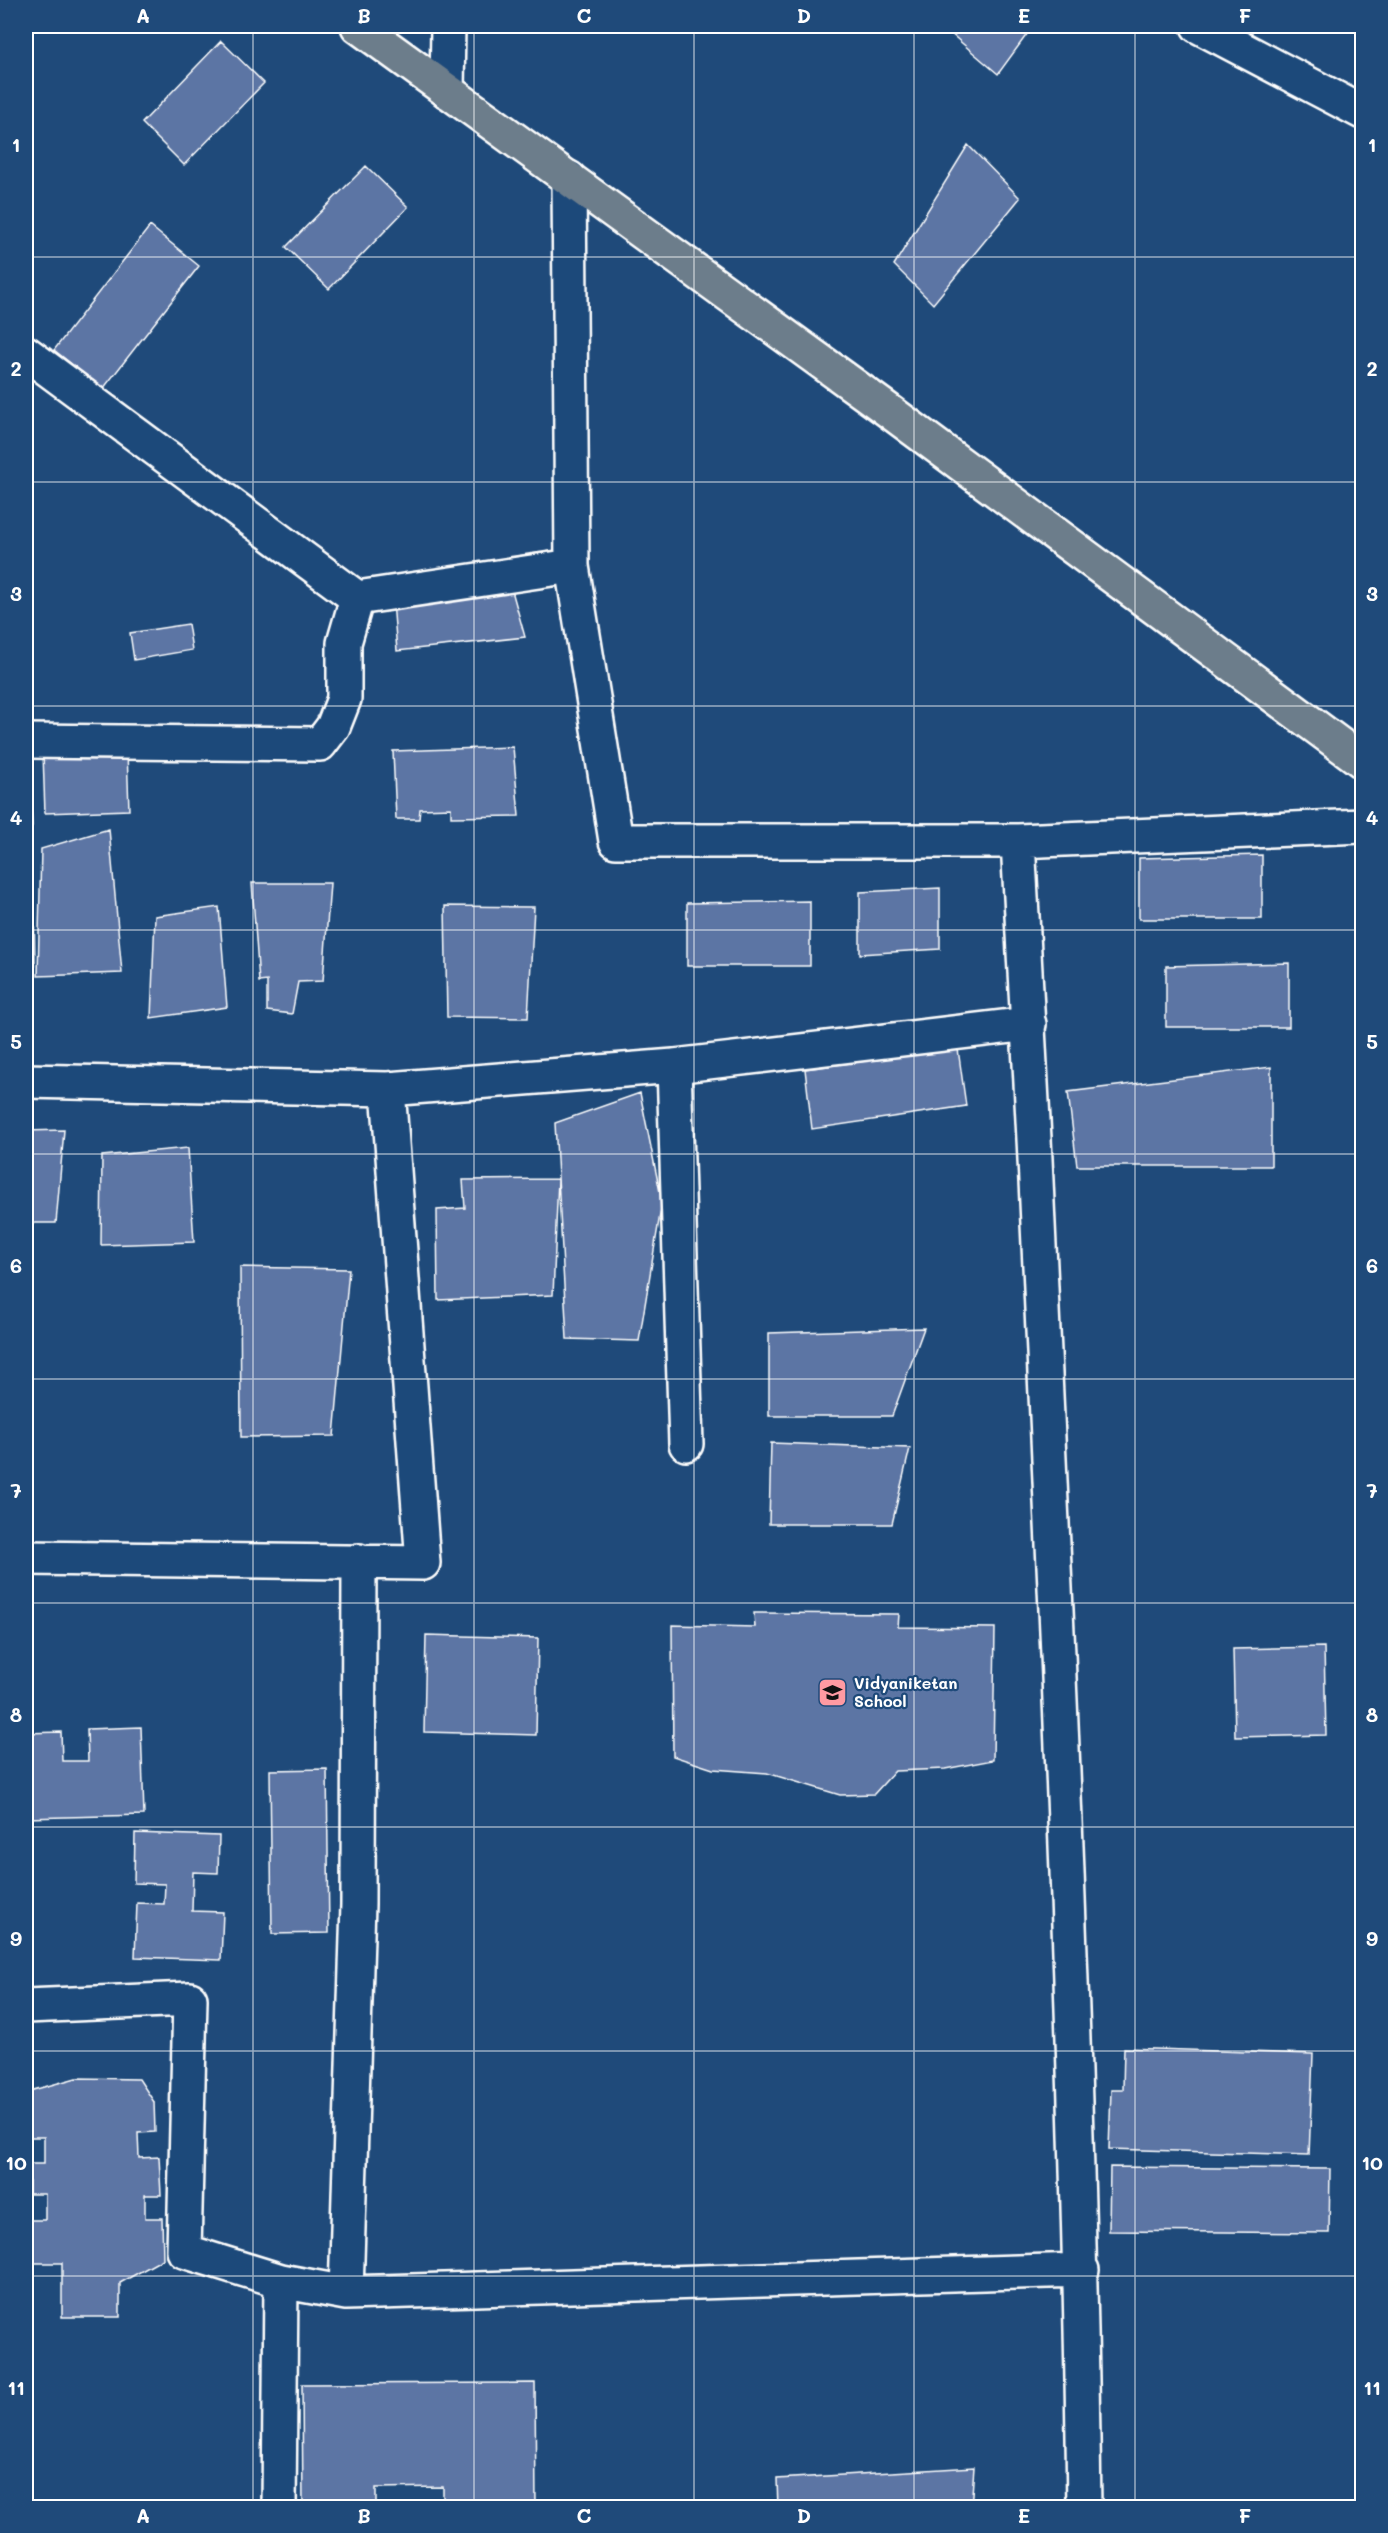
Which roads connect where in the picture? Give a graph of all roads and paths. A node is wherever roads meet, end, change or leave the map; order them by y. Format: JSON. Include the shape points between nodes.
{"nodes":[{"id":1,"x":358,"y":26,"type":"edge"},
{"id":2,"x":448,"y":26,"type":"edge"},
{"id":3,"x":1198,"y":26,"type":"edge"},
{"id":4,"x":447,"y":91,"type":"junction"},
{"id":5,"x":1362,"y":112,"type":"edge"},
{"id":6,"x":568,"y":178,"type":"junction"},
{"id":7,"x":26,"y":353,"type":"edge"},
{"id":8,"x":572,"y":566,"type":"junction"},
{"id":9,"x":357,"y":598,"type":"junction"},
{"id":10,"x":26,"y":741,"type":"edge"},
{"id":11,"x":1362,"y":761,"type":"edge"},
{"id":12,"x":1362,"y":826,"type":"edge"},
{"id":13,"x":1018,"y":841,"type":"junction"},
{"id":14,"x":1029,"y":1024,"type":"junction"},
{"id":15,"x":674,"y":1066,"type":"junction"},
{"id":16,"x":26,"y":1081,"type":"edge"},
{"id":17,"x":388,"y":1089,"type":"junction"},
{"id":18,"x":686,"y":1444,"type":"dead end"},
{"id":19,"x":26,"y":1558,"type":"edge"},
{"id":20,"x":359,"y":1561,"type":"junction"},
{"id":21,"x":26,"y":2006,"type":"edge"},
{"id":22,"x":1082,"y":2270,"type":"junction"},
{"id":23,"x":281,"y":2281,"type":"junction"},
{"id":24,"x":346,"y":2293,"type":"junction"},
{"id":25,"x":279,"y":2508,"type":"edge"},
{"id":26,"x":1084,"y":2508,"type":"edge"}],
"edges":[{"from":1,"to":4,"type":"main road"},
{"from":2,"to":4,"type":"street"},
{"from":3,"to":5,"type":"street"},
{"from":4,"to":6,"type":"main road"},
{"from":6,"to":8,"type":"street"},
{"from":6,"to":11,"type":"main road"},
{"from":7,"to":9,"type":"street"},
{"from":8,"to":9,"type":"street"},
{"from":8,"to":13,"type":"street","via":[[616,841]]},
{"from":9,"to":10,"type":"street","via":[[344,643],[344,699],[333,727],[320,744]]},
{"from":12,"to":13,"type":"street"},
{"from":13,"to":14,"type":"street"},
{"from":14,"to":15,"type":"street"},
{"from":14,"to":22,"type":"street"},
{"from":15,"to":17,"type":"street"},
{"from":15,"to":18,"type":"street"},
{"from":16,"to":17,"type":"street"},
{"from":17,"to":20,"type":"street","via":[[423,1563]]},
{"from":19,"to":20,"type":"street"},
{"from":20,"to":24,"type":"street","via":[[358,1904]]},
{"from":21,"to":23,"type":"street","via":[[190,1999],[184,2251]]},
{"from":22,"to":24,"type":"street"},
{"from":22,"to":26,"type":"street"},
{"from":23,"to":24,"type":"street"},
{"from":23,"to":25,"type":"street"}]}
